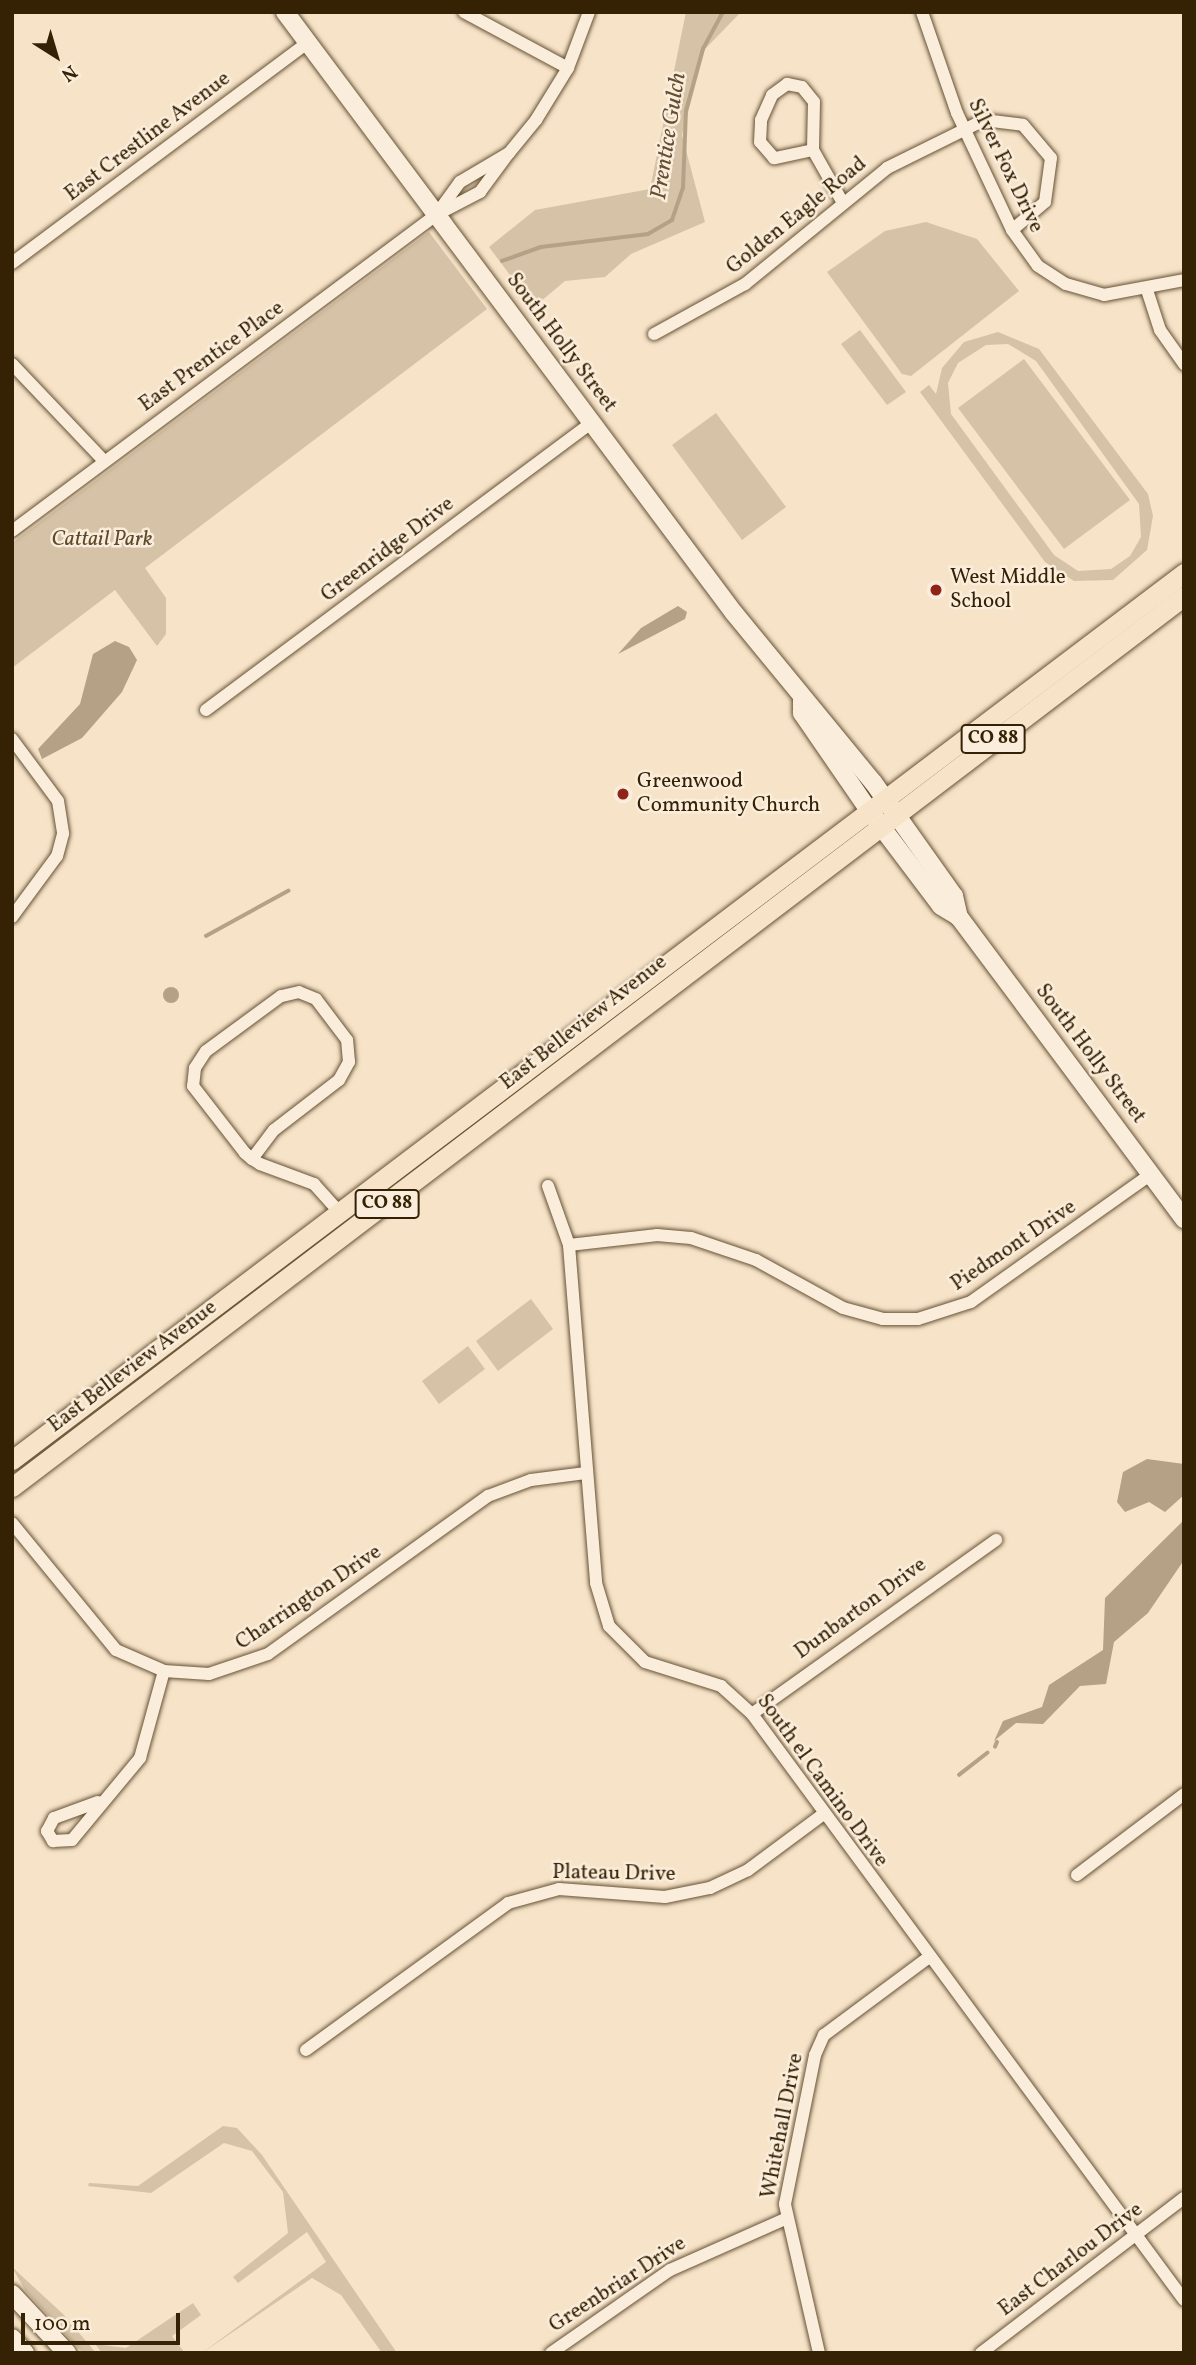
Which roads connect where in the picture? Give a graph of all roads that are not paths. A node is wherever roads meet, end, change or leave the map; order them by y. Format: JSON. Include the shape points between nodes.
{"nodes":[{"id":1,"x":285,"y":12,"type":"edge"},
{"id":2,"x":464,"y":12,"type":"edge"},
{"id":3,"x":589,"y":12,"type":"edge"},
{"id":4,"x":922,"y":12,"type":"edge"},
{"id":5,"x":307,"y":42,"type":"junction"},
{"id":6,"x":568,"y":68,"type":"junction"},
{"id":7,"x":964,"y":128,"type":"junction"},
{"id":8,"x":813,"y":150,"type":"junction"},
{"id":9,"x":509,"y":153,"type":"junction"},
{"id":10,"x":843,"y":203,"type":"junction"},
{"id":11,"x":436,"y":215,"type":"junction"},
{"id":12,"x":1012,"y":230,"type":"junction"},
{"id":13,"x":12,"y":263,"type":"edge"},
{"id":14,"x":1184,"y":280,"type":"edge"},
{"id":15,"x":1147,"y":290,"type":"junction"},
{"id":16,"x":654,"y":334,"type":"dead end"},
{"id":17,"x":12,"y":364,"type":"edge"},
{"id":18,"x":1184,"y":364,"type":"edge"},
{"id":19,"x":592,"y":422,"type":"junction"},
{"id":20,"x":104,"y":461,"type":"junction"},
{"id":21,"x":12,"y":531,"type":"edge"},
{"id":22,"x":1184,"y":573,"type":"edge"},
{"id":23,"x":1184,"y":596,"type":"edge"},
{"id":24,"x":206,"y":710,"type":"dead end"},
{"id":25,"x":12,"y":739,"type":"edge"},
{"id":26,"x":882,"y":811,"type":"junction"},
{"id":27,"x":12,"y":916,"type":"edge"},
{"id":28,"x":252,"y":1159,"type":"junction"},
{"id":29,"x":1151,"y":1174,"type":"junction"},
{"id":30,"x":548,"y":1186,"type":"dead end"},
{"id":31,"x":341,"y":1214,"type":"junction"},
{"id":32,"x":1184,"y":1219,"type":"edge"},
{"id":33,"x":569,"y":1245,"type":"junction"},
{"id":34,"x":12,"y":1460,"type":"edge"},
{"id":35,"x":586,"y":1473,"type":"junction"},
{"id":36,"x":12,"y":1487,"type":"edge"},
{"id":37,"x":12,"y":1523,"type":"edge"},
{"id":38,"x":996,"y":1540,"type":"dead end"},
{"id":39,"x":164,"y":1671,"type":"junction"},
{"id":40,"x":752,"y":1714,"type":"junction"},
{"id":41,"x":1184,"y":1794,"type":"edge"},
{"id":42,"x":98,"y":1802,"type":"dead end"},
{"id":43,"x":822,"y":1815,"type":"junction"},
{"id":44,"x":1077,"y":1875,"type":"dead end"},
{"id":45,"x":929,"y":1957,"type":"junction"},
{"id":46,"x":306,"y":2050,"type":"dead end"},
{"id":47,"x":1184,"y":2198,"type":"edge"},
{"id":48,"x":785,"y":2219,"type":"junction"},
{"id":49,"x":1135,"y":2235,"type":"junction"},
{"id":50,"x":12,"y":2294,"type":"edge"},
{"id":51,"x":1184,"y":2300,"type":"edge"},
{"id":52,"x":12,"y":2338,"type":"edge"},
{"id":53,"x":26,"y":2353,"type":"edge"},
{"id":54,"x":67,"y":2353,"type":"edge"},
{"id":55,"x":551,"y":2353,"type":"edge"},
{"id":56,"x":818,"y":2353,"type":"edge"},
{"id":57,"x":981,"y":2353,"type":"edge"}],
"edges":[{"from":1,"to":5,"type":"street","name":"South Holly Street"},
{"from":2,"to":6,"type":"street"},
{"from":3,"to":6,"type":"street"},
{"from":4,"to":7,"type":"street","name":"Silver Fox Drive"},
{"from":5,"to":11,"type":"street","name":"South Holly Street"},
{"from":5,"to":13,"type":"street","name":"East Crestline Avenue"},
{"from":6,"to":9,"type":"street"},
{"from":7,"to":10,"type":"street","name":"Golden Eagle Road","via":[[907,156]]},
{"from":7,"to":12,"type":"street","name":"Silver Fox Drive"},
{"from":7,"to":12,"type":"street","name":"Golden Eagle Road","via":[[1005,119],[1036,133],[1046,147],[1051,189],[1037,212]]},
{"from":8,"to":8,"type":"street","via":[[810,93],[793,84],[781,86],[761,120],[764,151],[782,159]]},
{"from":8,"to":10,"type":"street"},
{"from":9,"to":11,"type":"street","via":[[460,182]]},
{"from":9,"to":11,"type":"street","via":[[480,192]]},
{"from":10,"to":16,"type":"street","name":"Golden Eagle Road","via":[[745,284]]},
{"from":11,"to":19,"type":"street","name":"South Holly Street"},
{"from":11,"to":20,"type":"street","name":"East Prentice Place"},
{"from":12,"to":15,"type":"street","name":"Silver Fox Drive","via":[[1038,266],[1066,284],[1104,295]]},
{"from":14,"to":15,"type":"street","name":"Silver Fox Drive"},
{"from":15,"to":18,"type":"street","via":[[1160,330]]},
{"from":17,"to":20,"type":"street"},
{"from":19,"to":24,"type":"street","name":"Greenridge Drive"},
{"from":19,"to":26,"type":"street","name":"South Holly Street","via":[[802,700],[802,713]]},
{"from":20,"to":21,"type":"street","name":"East Prentice Place"},
{"from":22,"to":26,"type":"main road","name":"East Belleview Avenue","number":"CO 88"},
{"from":23,"to":26,"type":"main road","name":"East Belleview Avenue","number":"CO 88"},
{"from":25,"to":27,"type":"street","via":[[58,801],[63,834],[57,856]]},
{"from":26,"to":29,"type":"street","name":"South Holly Street","via":[[954,896],[959,917]]},
{"from":26,"to":31,"type":"main road","name":"East Belleview Avenue","number":"CO 88"},
{"from":26,"to":36,"type":"main road","name":"East Belleview Avenue","number":"CO 88"},
{"from":28,"to":28,"type":"street","via":[[195,1091],[195,1068],[206,1051],[281,996],[299,992],[316,999],[347,1040],[349,1062],[339,1080],[274,1130]]},
{"from":28,"to":31,"type":"street","via":[[314,1184]]},
{"from":29,"to":32,"type":"street","name":"South Holly Street"},
{"from":29,"to":33,"type":"street","name":"Piedmont Drive","via":[[971,1302],[918,1319],[883,1319],[843,1308],[756,1260],[691,1238],[657,1235]]},
{"from":30,"to":33,"type":"street","name":"South el Camino Drive"},
{"from":31,"to":34,"type":"main road","name":"East Belleview Avenue","number":"CO 88"},
{"from":33,"to":35,"type":"street","name":"South el Camino Drive"},
{"from":35,"to":39,"type":"street","name":"Charrington Drive","via":[[531,1480],[488,1496],[251,1663],[209,1674]]},
{"from":35,"to":40,"type":"street","name":"South el Camino Drive","via":[[598,1599],[614,1633],[645,1662],[721,1686]]},
{"from":37,"to":39,"type":"street","name":"Charrington Drive","via":[[103,1639]]},
{"from":38,"to":40,"type":"street","name":"Dunbarton Drive"},
{"from":39,"to":42,"type":"street","via":[[146,1746]]},
{"from":40,"to":43,"type":"street","name":"South el Camino Drive"},
{"from":41,"to":44,"type":"street"},
{"from":43,"to":45,"type":"street","name":"South el Camino Drive"},
{"from":43,"to":46,"type":"street","name":"Plateau Drive","via":[[748,1870],[701,1891],[665,1897],[559,1889],[508,1903]]},
{"from":45,"to":48,"type":"street","name":"Whitehall Drive","via":[[824,2035],[792,2156]]},
{"from":45,"to":49,"type":"street","name":"South el Camino Drive"},
{"from":47,"to":49,"type":"street","name":"East Charlou Drive"},
{"from":48,"to":55,"type":"street","name":"Greenbriar Drive","via":[[670,2270]]},
{"from":48,"to":56,"type":"street","name":"Whitehall Drive"},
{"from":49,"to":51,"type":"street","name":"South el Camino Drive"},
{"from":49,"to":57,"type":"street","name":"East Charlou Drive"},
{"from":50,"to":54,"type":"street"},
{"from":52,"to":53,"type":"street"}]}
